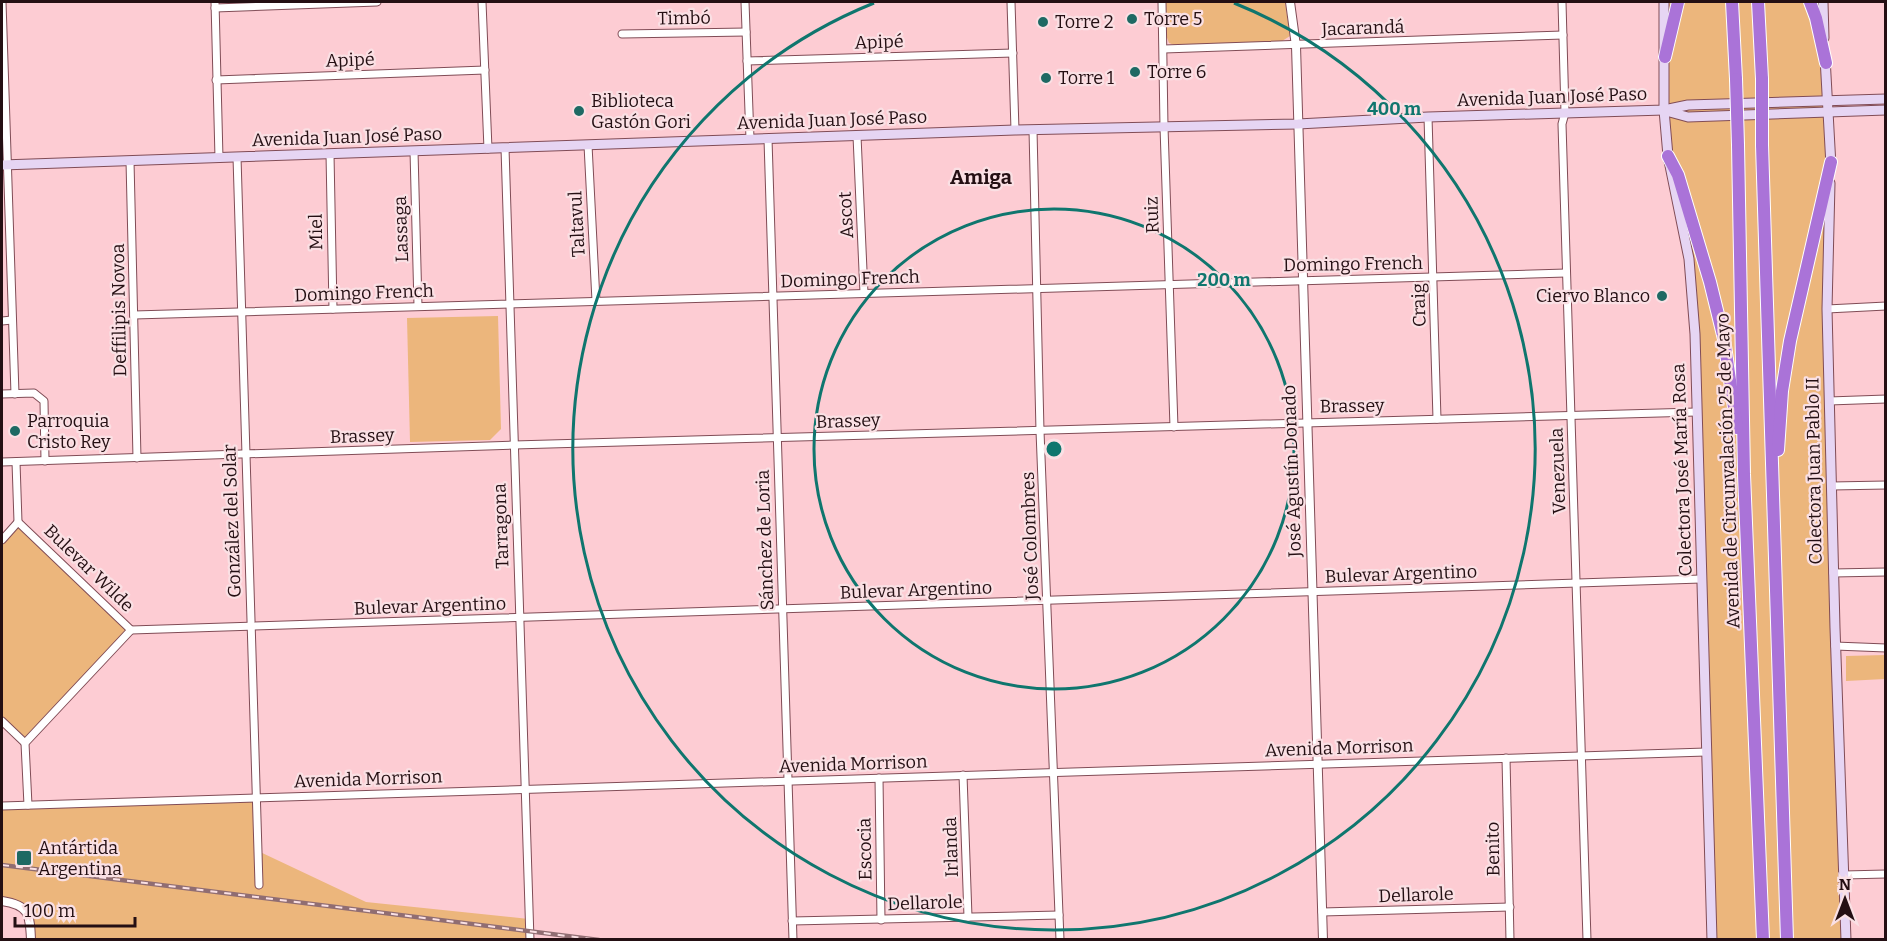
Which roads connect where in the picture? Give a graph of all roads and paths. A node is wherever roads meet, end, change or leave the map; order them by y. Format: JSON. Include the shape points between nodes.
{"nodes":[{"id":1,"x":2,"y":2,"type":"edge"},
{"id":2,"x":377,"y":2,"type":"edge"},
{"id":3,"x":482,"y":2,"type":"edge"},
{"id":4,"x":745,"y":2,"type":"edge"},
{"id":5,"x":1011,"y":2,"type":"edge"},
{"id":6,"x":1162,"y":2,"type":"edge"},
{"id":7,"x":1290,"y":2,"type":"edge"},
{"id":8,"x":1562,"y":2,"type":"edge"},
{"id":9,"x":1664,"y":2,"type":"edge"},
{"id":10,"x":1678,"y":2,"type":"edge"},
{"id":11,"x":1732,"y":2,"type":"edge"},
{"id":12,"x":1758,"y":2,"type":"edge"},
{"id":13,"x":1810,"y":2,"type":"edge"},
{"id":14,"x":1823,"y":2,"type":"edge"},
{"id":15,"x":215,"y":5,"type":"edge"},
{"id":16,"x":746,"y":32,"type":"junction"},
{"id":17,"x":622,"y":34,"type":"dead end"},
{"id":18,"x":1563,"y":35,"type":"junction"},
{"id":19,"x":1296,"y":46,"type":"junction"},
{"id":20,"x":1164,"y":49,"type":"junction"},
{"id":21,"x":3,"y":51,"type":"edge"},
{"id":22,"x":1012,"y":53,"type":"junction"},
{"id":23,"x":1665,"y":57,"type":"junction"},
{"id":24,"x":747,"y":61,"type":"junction"},
{"id":25,"x":1826,"y":63,"type":"junction"},
{"id":26,"x":485,"y":70,"type":"junction"},
{"id":27,"x":216,"y":80,"type":"junction"},
{"id":28,"x":1886,"y":99,"type":"edge"},
{"id":29,"x":1829,"y":101,"type":"junction"},
{"id":30,"x":1664,"y":110,"type":"junction"},
{"id":31,"x":1886,"y":110,"type":"edge"},
{"id":32,"x":1829,"y":112,"type":"junction"},
{"id":33,"x":1564,"y":113,"type":"junction"},
{"id":34,"x":1428,"y":117,"type":"junction"},
{"id":35,"x":1298,"y":124,"type":"junction"},
{"id":36,"x":1164,"y":128,"type":"junction"},
{"id":37,"x":1015,"y":130,"type":"junction"},
{"id":38,"x":1033,"y":130,"type":"junction"},
{"id":39,"x":857,"y":136,"type":"junction"},
{"id":40,"x":750,"y":139,"type":"junction"},
{"id":41,"x":768,"y":139,"type":"junction"},
{"id":42,"x":588,"y":145,"type":"junction"},
{"id":43,"x":505,"y":148,"type":"junction"},
{"id":44,"x":488,"y":149,"type":"junction"},
{"id":45,"x":414,"y":151,"type":"junction"},
{"id":46,"x":330,"y":154,"type":"junction"},
{"id":47,"x":1668,"y":156,"type":"junction"},
{"id":48,"x":237,"y":157,"type":"junction"},
{"id":49,"x":219,"y":158,"type":"junction"},
{"id":50,"x":130,"y":161,"type":"junction"},
{"id":51,"x":1831,"y":162,"type":"junction"},
{"id":52,"x":5,"y":165,"type":"edge"},
{"id":53,"x":1566,"y":273,"type":"junction"},
{"id":54,"x":1433,"y":277,"type":"junction"},
{"id":55,"x":1303,"y":279,"type":"junction"},
{"id":56,"x":1169,"y":285,"type":"junction"},
{"id":57,"x":1037,"y":288,"type":"junction"},
{"id":58,"x":864,"y":293,"type":"junction"},
{"id":59,"x":773,"y":296,"type":"junction"},
{"id":60,"x":596,"y":301,"type":"junction"},
{"id":61,"x":509,"y":304,"type":"junction"},
{"id":62,"x":418,"y":306,"type":"junction"},
{"id":63,"x":1886,"y":306,"type":"edge"},
{"id":64,"x":333,"y":309,"type":"junction"},
{"id":65,"x":1827,"y":309,"type":"junction"},
{"id":66,"x":241,"y":312,"type":"junction"},
{"id":67,"x":134,"y":315,"type":"junction"},
{"id":68,"x":12,"y":320,"type":"junction"},
{"id":69,"x":2,"y":321,"type":"edge"},
{"id":70,"x":2,"y":394,"type":"edge"},
{"id":71,"x":15,"y":394,"type":"junction"},
{"id":72,"x":1886,"y":399,"type":"edge"},
{"id":73,"x":1829,"y":401,"type":"junction"},
{"id":74,"x":1696,"y":412,"type":"junction"},
{"id":75,"x":1572,"y":415,"type":"junction"},
{"id":76,"x":1437,"y":419,"type":"junction"},
{"id":77,"x":1307,"y":422,"type":"junction"},
{"id":78,"x":1174,"y":427,"type":"junction"},
{"id":79,"x":1040,"y":431,"type":"junction"},
{"id":80,"x":776,"y":438,"type":"junction"},
{"id":81,"x":514,"y":445,"type":"junction"},
{"id":82,"x":244,"y":455,"type":"junction"},
{"id":83,"x":137,"y":458,"type":"junction"},
{"id":84,"x":45,"y":461,"type":"junction"},
{"id":85,"x":2,"y":462,"type":"edge"},
{"id":86,"x":16,"y":462,"type":"junction"},
{"id":87,"x":1744,"y":474,"type":"junction"},
{"id":88,"x":1886,"y":485,"type":"edge"},
{"id":89,"x":1832,"y":486,"type":"junction"},
{"id":90,"x":1773,"y":520,"type":"junction"},
{"id":91,"x":18,"y":522,"type":"junction"},
{"id":92,"x":2,"y":540,"type":"edge"},
{"id":93,"x":1886,"y":572,"type":"edge"},
{"id":94,"x":1833,"y":573,"type":"junction"},
{"id":95,"x":1701,"y":579,"type":"junction"},
{"id":96,"x":1577,"y":583,"type":"junction"},
{"id":97,"x":1313,"y":592,"type":"junction"},
{"id":98,"x":1047,"y":600,"type":"junction"},
{"id":99,"x":782,"y":609,"type":"junction"},
{"id":100,"x":519,"y":618,"type":"junction"},
{"id":101,"x":250,"y":626,"type":"junction"},
{"id":102,"x":131,"y":630,"type":"junction"},
{"id":103,"x":1835,"y":646,"type":"junction"},
{"id":104,"x":1886,"y":648,"type":"edge"},
{"id":105,"x":2,"y":720,"type":"edge"},
{"id":106,"x":26,"y":742,"type":"junction"},
{"id":107,"x":1706,"y":752,"type":"junction"},
{"id":108,"x":1581,"y":756,"type":"junction"},
{"id":109,"x":1506,"y":758,"type":"junction"},
{"id":110,"x":1318,"y":764,"type":"junction"},
{"id":111,"x":1054,"y":772,"type":"junction"},
{"id":112,"x":963,"y":775,"type":"junction"},
{"id":113,"x":879,"y":778,"type":"junction"},
{"id":114,"x":787,"y":781,"type":"junction"},
{"id":115,"x":525,"y":789,"type":"junction"},
{"id":116,"x":257,"y":798,"type":"junction"},
{"id":117,"x":28,"y":805,"type":"junction"},
{"id":118,"x":2,"y":806,"type":"edge"},
{"id":119,"x":1886,"y":874,"type":"edge"},
{"id":120,"x":1844,"y":875,"type":"junction"},
{"id":121,"x":259,"y":885,"type":"dead end"},
{"id":122,"x":2,"y":901,"type":"edge"},
{"id":123,"x":1510,"y":907,"type":"junction"},
{"id":124,"x":1322,"y":912,"type":"junction"},
{"id":125,"x":1059,"y":915,"type":"junction"},
{"id":126,"x":968,"y":917,"type":"junction"},
{"id":127,"x":881,"y":920,"type":"junction"},
{"id":128,"x":792,"y":921,"type":"junction"},
{"id":129,"x":31,"y":939,"type":"edge"},
{"id":130,"x":530,"y":939,"type":"edge"},
{"id":131,"x":793,"y":939,"type":"edge"},
{"id":132,"x":1060,"y":939,"type":"edge"},
{"id":133,"x":1323,"y":939,"type":"edge"},
{"id":134,"x":1510,"y":939,"type":"edge"},
{"id":135,"x":1587,"y":939,"type":"edge"},
{"id":136,"x":1712,"y":939,"type":"edge"},
{"id":137,"x":1763,"y":939,"type":"edge"},
{"id":138,"x":1787,"y":939,"type":"edge"},
{"id":139,"x":1846,"y":939,"type":"edge"}],
"edges":[{"from":1,"to":21,"type":"street"},
{"from":2,"to":15,"type":"street"},
{"from":3,"to":26,"type":"street"},
{"from":4,"to":16,"type":"street"},
{"from":5,"to":22,"type":"street"},
{"from":6,"to":20,"type":"street","name":"Ruiz"},
{"from":7,"to":19,"type":"street","name":"José Agustín Donado"},
{"from":8,"to":18,"type":"street","name":"Venezuela"},
{"from":9,"to":23,"type":"main road","name":"Colectora José María Rosa"},
{"from":10,"to":23,"type":"highway"},
{"from":11,"to":87,"type":"highway","name":"Avenida de Circunvalación 25 de Mayo","bridge":true},
{"from":12,"to":90,"type":"highway","bridge":true},
{"from":13,"to":25,"type":"highway"},
{"from":14,"to":25,"type":"main road","name":"Colectora Juan Pablo II"},
{"from":15,"to":27,"type":"street"},
{"from":16,"to":17,"type":"street","name":"Timbó"},
{"from":16,"to":24,"type":"street"},
{"from":18,"to":19,"type":"street","name":"Jacarandá"},
{"from":18,"to":33,"type":"street","name":"Venezuela"},
{"from":19,"to":20,"type":"street","name":"Jacarandá"},
{"from":19,"to":35,"type":"street","name":"José Agustín Donado"},
{"from":20,"to":36,"type":"street","name":"Ruiz"},
{"from":21,"to":52,"type":"street"},
{"from":22,"to":24,"type":"street","name":"Apipé"},
{"from":22,"to":37,"type":"street"},
{"from":23,"to":30,"type":"main road","name":"Colectora José María Rosa"},
{"from":24,"to":40,"type":"street"},
{"from":25,"to":29,"type":"main road","name":"Colectora Juan Pablo II"},
{"from":26,"to":27,"type":"street","name":"Apipé"},
{"from":26,"to":44,"type":"street"},
{"from":27,"to":49,"type":"street"},
{"from":28,"to":29,"type":"main road","name":"Avenida Juan José Paso"},
{"from":29,"to":30,"type":"main road","name":"Avenida Juan José Paso","via":[[1688,105]]},
{"from":29,"to":32,"type":"main road","name":"Colectora Juan Pablo II"},
{"from":30,"to":32,"type":"main road","name":"Avenida Juan José Paso","via":[[1688,117]]},
{"from":30,"to":33,"type":"main road","name":"Avenida Juan José Paso"},
{"from":30,"to":47,"type":"main road","name":"Colectora José María Rosa"},
{"from":31,"to":32,"type":"main road","name":"Avenida Juan José Paso"},
{"from":32,"to":51,"type":"main road","name":"Colectora Juan Pablo II"},
{"from":33,"to":34,"type":"main road","name":"Avenida Juan José Paso"},
{"from":33,"to":53,"type":"street","name":"Venezuela"},
{"from":34,"to":35,"type":"main road","name":"Avenida Juan José Paso"},
{"from":34,"to":54,"type":"street","name":"Craig"},
{"from":35,"to":36,"type":"main road","name":"Avenida Juan José Paso"},
{"from":35,"to":55,"type":"street","name":"José Agustín Donado"},
{"from":36,"to":38,"type":"main road","name":"Avenida Juan José Paso"},
{"from":36,"to":56,"type":"street","name":"Ruiz"},
{"from":37,"to":38,"type":"main road","name":"Avenida Juan José Paso"},
{"from":37,"to":39,"type":"main road","name":"Avenida Juan José Paso"},
{"from":38,"to":57,"type":"street","name":"José Colombres"},
{"from":39,"to":41,"type":"main road","name":"Avenida Juan José Paso"},
{"from":39,"to":58,"type":"street","name":"Ascot"},
{"from":40,"to":41,"type":"main road","name":"Avenida Juan José Paso"},
{"from":40,"to":42,"type":"main road","name":"Avenida Juan José Paso"},
{"from":41,"to":59,"type":"street","name":"Sánchez de Loria"},
{"from":42,"to":43,"type":"main road","name":"Avenida Juan José Paso"},
{"from":42,"to":60,"type":"street","name":"Taltavul"},
{"from":43,"to":44,"type":"main road","name":"Avenida Juan José Paso"},
{"from":43,"to":61,"type":"street","name":"Tarragona"},
{"from":44,"to":45,"type":"main road","name":"Avenida Juan José Paso"},
{"from":45,"to":46,"type":"main road","name":"Avenida Juan José Paso"},
{"from":45,"to":62,"type":"street","name":"Lassaga"},
{"from":46,"to":48,"type":"main road","name":"Avenida Juan José Paso"},
{"from":46,"to":64,"type":"street","name":"Miel"},
{"from":47,"to":74,"type":"main road","name":"Colectora José María Rosa","via":[[1692,278]]},
{"from":47,"to":87,"type":"highway","via":[[1683,193],[1724,339]]},
{"from":48,"to":49,"type":"main road","name":"Avenida Juan José Paso"},
{"from":48,"to":66,"type":"street","name":"González del Solar"},
{"from":49,"to":50,"type":"main road","name":"Avenida Juan José Paso"},
{"from":50,"to":52,"type":"main road","name":"Avenida Juan José Paso"},
{"from":50,"to":67,"type":"street","name":"Deffilipis Novoa"},
{"from":51,"to":65,"type":"main road","name":"Colectora Juan Pablo II"},
{"from":51,"to":90,"type":"highway","via":[[1782,391]]},
{"from":52,"to":68,"type":"street"},
{"from":53,"to":54,"type":"street","name":"Domingo French"},
{"from":53,"to":75,"type":"street","name":"Venezuela"},
{"from":54,"to":55,"type":"street","name":"Domingo French"},
{"from":54,"to":76,"type":"street","name":"Craig"},
{"from":55,"to":56,"type":"street","name":"Domingo French"},
{"from":55,"to":77,"type":"street","name":"José Agustín Donado"},
{"from":56,"to":57,"type":"street","name":"Domingo French"},
{"from":56,"to":78,"type":"street","name":"Ruiz"},
{"from":57,"to":58,"type":"street","name":"Domingo French"},
{"from":57,"to":79,"type":"street","name":"José Colombres"},
{"from":58,"to":59,"type":"street","name":"Domingo French"},
{"from":59,"to":60,"type":"street","name":"Domingo French"},
{"from":59,"to":80,"type":"street","name":"Sánchez de Loria"},
{"from":60,"to":61,"type":"street","name":"Domingo French"},
{"from":61,"to":62,"type":"street","name":"Domingo French"},
{"from":61,"to":81,"type":"street","name":"Tarragona"},
{"from":62,"to":64,"type":"street","name":"Domingo French"},
{"from":63,"to":65,"type":"street"},
{"from":64,"to":66,"type":"street","name":"Domingo French"},
{"from":65,"to":73,"type":"main road","name":"Colectora Juan Pablo II"},
{"from":66,"to":67,"type":"street","name":"Domingo French"},
{"from":66,"to":82,"type":"street","name":"González del Solar"},
{"from":67,"to":83,"type":"street","name":"Deffilipis Novoa"},
{"from":68,"to":69,"type":"street"},
{"from":68,"to":71,"type":"street"},
{"from":70,"to":71,"type":"street"},
{"from":71,"to":84,"type":"street","via":[[34,393],[44,401]]},
{"from":72,"to":73,"type":"street"},
{"from":73,"to":89,"type":"main road","name":"Colectora Juan Pablo II"},
{"from":74,"to":75,"type":"street","name":"Brassey"},
{"from":74,"to":95,"type":"main road","name":"Colectora José María Rosa"},
{"from":75,"to":76,"type":"street","name":"Brassey"},
{"from":75,"to":96,"type":"street","name":"Venezuela"},
{"from":76,"to":77,"type":"street","name":"Brassey"},
{"from":77,"to":78,"type":"street","name":"Brassey"},
{"from":77,"to":97,"type":"street","name":"José Agustín Donado"},
{"from":78,"to":79,"type":"street","name":"Brassey"},
{"from":79,"to":80,"type":"street","name":"Brassey"},
{"from":79,"to":98,"type":"street","name":"José Colombres"},
{"from":80,"to":81,"type":"street","name":"Brassey"},
{"from":80,"to":99,"type":"street","name":"Sánchez de Loria"},
{"from":81,"to":82,"type":"street","name":"Brassey"},
{"from":81,"to":100,"type":"street","name":"Tarragona"},
{"from":82,"to":83,"type":"street","name":"Brassey"},
{"from":82,"to":101,"type":"street","name":"González del Solar"},
{"from":83,"to":84,"type":"street","name":"Brassey"},
{"from":84,"to":86,"type":"street","name":"Brassey"},
{"from":85,"to":86,"type":"street","name":"Brassey"},
{"from":86,"to":91,"type":"street","name":"Bulevar Wilde"},
{"from":87,"to":137,"type":"highway","name":"Avenida de Circunvalación 25 de Mayo"},
{"from":88,"to":89,"type":"street"},
{"from":89,"to":94,"type":"main road","name":"Colectora Juan Pablo II"},
{"from":90,"to":138,"type":"highway"},
{"from":91,"to":92,"type":"street","name":"Bulevar Wilde"},
{"from":91,"to":102,"type":"street","name":"Bulevar Wilde"},
{"from":93,"to":94,"type":"street"},
{"from":94,"to":103,"type":"main road","name":"Colectora Juan Pablo II"},
{"from":95,"to":96,"type":"street","name":"Bulevar Argentino"},
{"from":95,"to":107,"type":"main road","name":"Colectora José María Rosa"},
{"from":96,"to":97,"type":"street","name":"Bulevar Argentino"},
{"from":96,"to":108,"type":"street","name":"Venezuela"},
{"from":97,"to":98,"type":"street","name":"Bulevar Argentino"},
{"from":97,"to":110,"type":"street","name":"José Agustín Donado"},
{"from":98,"to":99,"type":"street","name":"Bulevar Argentino"},
{"from":98,"to":111,"type":"street","name":"José Colombres"},
{"from":99,"to":100,"type":"street","name":"Bulevar Argentino"},
{"from":99,"to":114,"type":"street","name":"Sánchez de Loria"},
{"from":100,"to":101,"type":"street","name":"Bulevar Argentino"},
{"from":100,"to":115,"type":"street","name":"Tarragona"},
{"from":101,"to":102,"type":"street","name":"Bulevar Argentino"},
{"from":101,"to":116,"type":"street","name":"González del Solar"},
{"from":102,"to":106,"type":"street","name":"Bulevar Wilde"},
{"from":103,"to":104,"type":"street"},
{"from":103,"to":120,"type":"main road","name":"Colectora Juan Pablo II"},
{"from":105,"to":106,"type":"street"},
{"from":106,"to":117,"type":"street"},
{"from":107,"to":108,"type":"street","name":"Avenida Morrison"},
{"from":107,"to":136,"type":"main road","name":"Colectora José María Rosa"},
{"from":108,"to":109,"type":"street","name":"Avenida Morrison"},
{"from":108,"to":135,"type":"street","name":"Venezuela"},
{"from":109,"to":110,"type":"street","name":"Avenida Morrison"},
{"from":109,"to":123,"type":"street","name":"Benito"},
{"from":110,"to":111,"type":"street","name":"Avenida Morrison"},
{"from":110,"to":124,"type":"street","name":"José Agustín Donado"},
{"from":111,"to":112,"type":"street","name":"Avenida Morrison"},
{"from":111,"to":125,"type":"street","name":"José Colombres"},
{"from":112,"to":113,"type":"street","name":"Avenida Morrison"},
{"from":112,"to":126,"type":"street","name":"Irlanda"},
{"from":113,"to":114,"type":"street","name":"Avenida Morrison"},
{"from":113,"to":127,"type":"street","name":"Escocia"},
{"from":114,"to":115,"type":"street","name":"Avenida Morrison"},
{"from":114,"to":128,"type":"street","name":"Sánchez de Loria"},
{"from":115,"to":116,"type":"street","name":"Avenida Morrison"},
{"from":115,"to":130,"type":"street","name":"Tarragona"},
{"from":116,"to":117,"type":"street","name":"Avenida Morrison"},
{"from":116,"to":121,"type":"street","name":"González del Solar"},
{"from":117,"to":118,"type":"street","name":"Avenida Morrison"},
{"from":119,"to":120,"type":"street"},
{"from":120,"to":139,"type":"main road","name":"Colectora Juan Pablo II"},
{"from":122,"to":129,"type":"street","via":[[22,907],[29,919]]},
{"from":123,"to":124,"type":"street","name":"Dellarole"},
{"from":123,"to":134,"type":"street","name":"Benito"},
{"from":124,"to":133,"type":"street","name":"José Agustín Donado"},
{"from":125,"to":126,"type":"street","name":"Dellarole"},
{"from":125,"to":132,"type":"street","name":"José Colombres"},
{"from":126,"to":127,"type":"street","name":"Dellarole"},
{"from":127,"to":128,"type":"street","name":"Dellarole"},
{"from":128,"to":131,"type":"street","name":"Sánchez de Loria"}]}
